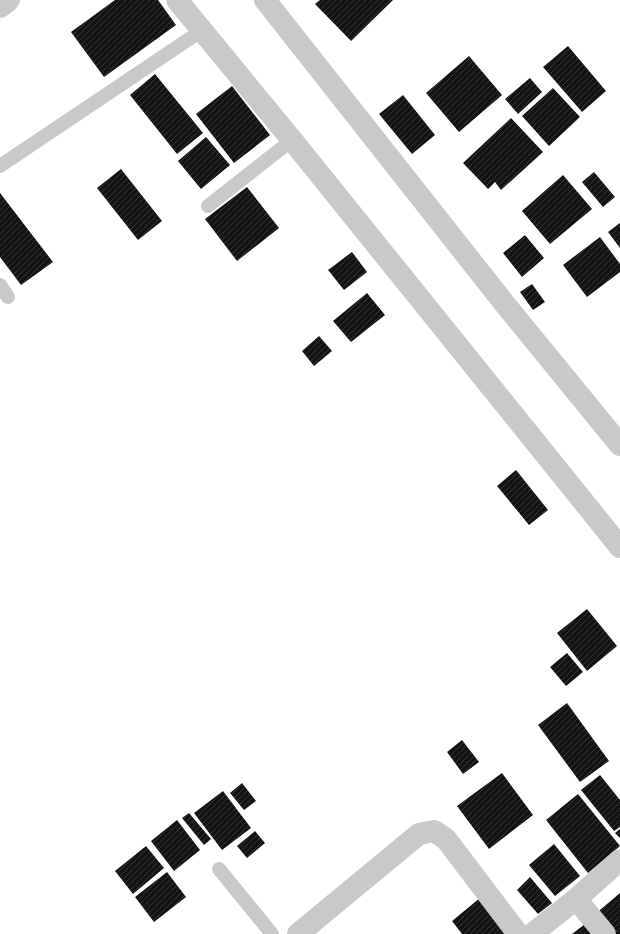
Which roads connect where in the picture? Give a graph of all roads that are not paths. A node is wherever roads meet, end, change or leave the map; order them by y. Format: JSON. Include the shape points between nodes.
{"nodes":[{"id":1,"x":9,"y":0,"type":"edge"},
{"id":2,"x":177,"y":0,"type":"edge"},
{"id":3,"x":265,"y":0,"type":"edge"},
{"id":4,"x":0,"y":7,"type":"edge"},
{"id":5,"x":201,"y":31,"type":"junction"},
{"id":6,"x":292,"y":140,"type":"junction"},
{"id":7,"x":0,"y":166,"type":"edge"},
{"id":8,"x":208,"y":206,"type":"dead end"},
{"id":9,"x":0,"y":285,"type":"edge"},
{"id":10,"x":8,"y":297,"type":"dead end"},
{"id":11,"x":620,"y":445,"type":"edge"},
{"id":12,"x":620,"y":547,"type":"edge"},
{"id":13,"x":620,"y":860,"type":"edge"},
{"id":14,"x":219,"y":869,"type":"dead end"},
{"id":15,"x":576,"y":899,"type":"junction"},
{"id":16,"x":272,"y":934,"type":"edge"},
{"id":17,"x":298,"y":934,"type":"edge"},
{"id":18,"x":518,"y":934,"type":"edge"},
{"id":19,"x":532,"y":934,"type":"edge"},
{"id":20,"x":605,"y":934,"type":"edge"}],
"edges":[{"from":1,"to":4,"type":"street"},
{"from":2,"to":5,"type":"street"},
{"from":3,"to":11,"type":"street","via":[[504,303]]},
{"from":5,"to":6,"type":"street"},
{"from":5,"to":7,"type":"lane"},
{"from":6,"to":8,"type":"lane"},
{"from":6,"to":12,"type":"street"},
{"from":9,"to":10,"type":"lane"},
{"from":13,"to":15,"type":"street"},
{"from":14,"to":16,"type":"lane"},
{"from":15,"to":19,"type":"street"},
{"from":15,"to":20,"type":"street"},
{"from":17,"to":18,"type":"street","via":[[419,834],[434,831],[446,839]]}]}
